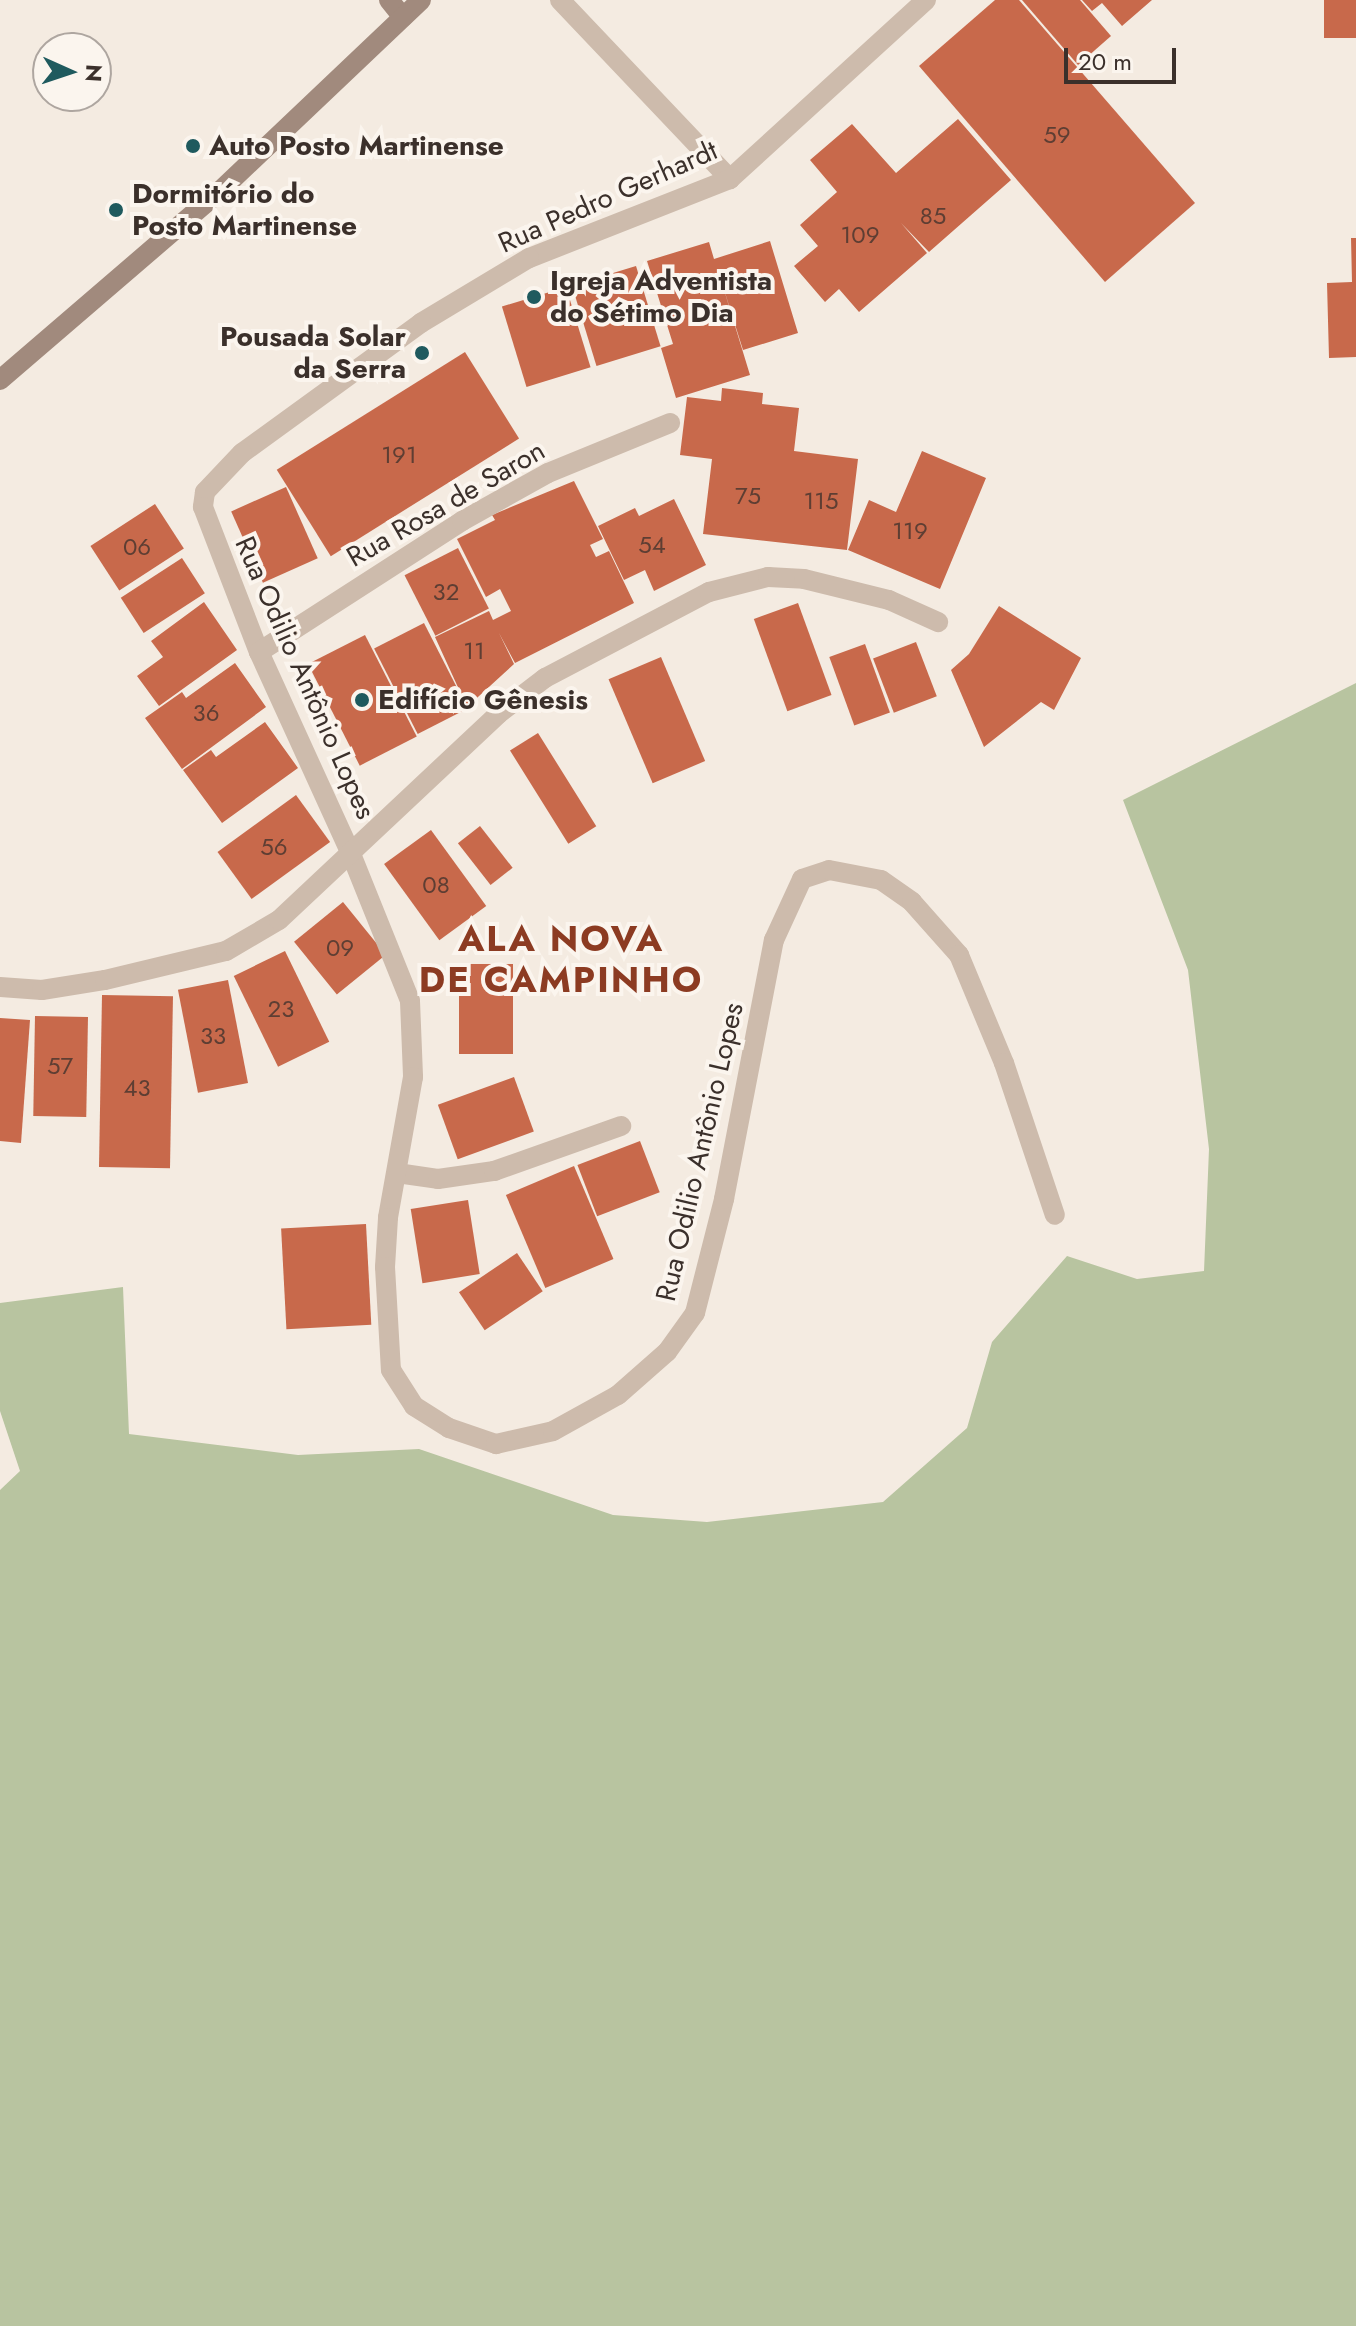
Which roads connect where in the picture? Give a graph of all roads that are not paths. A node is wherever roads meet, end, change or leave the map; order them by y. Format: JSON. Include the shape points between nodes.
{"nodes":[{"id":1,"x":389,"y":0,"type":"edge"},
{"id":2,"x":421,"y":0,"type":"edge"},
{"id":3,"x":560,"y":0,"type":"edge"},
{"id":4,"x":926,"y":0,"type":"edge"},
{"id":5,"x":403,"y":17,"type":"junction"},
{"id":6,"x":730,"y":179,"type":"junction"},
{"id":7,"x":0,"y":380,"type":"edge"},
{"id":8,"x":670,"y":423,"type":"dead end"},
{"id":9,"x":206,"y":522,"type":"joint"},
{"id":10,"x":938,"y":622,"type":"dead end"},
{"id":11,"x":259,"y":652,"type":"junction"},
{"id":12,"x":351,"y":854,"type":"junction"},
{"id":13,"x":0,"y":987,"type":"edge"},
{"id":14,"x":621,"y":1126,"type":"dead end"},
{"id":15,"x":397,"y":1173,"type":"junction"},
{"id":16,"x":1055,"y":1215,"type":"dead end"}],
"edges":[{"from":1,"to":5,"type":"main road"},
{"from":2,"to":5,"type":"main road"},
{"from":3,"to":6,"type":"street"},
{"from":4,"to":6,"type":"street","name":"Rua Pedro Gerhardt"},
{"from":5,"to":7,"type":"main road","via":[[220,191]]},
{"from":6,"to":9,"type":"street","name":"Rua Pedro Gerhardt","via":[[529,258],[421,323],[242,453],[205,492]]},
{"from":8,"to":11,"type":"street","name":"Rua Rosa de Saron","via":[[548,473],[462,521]]},
{"from":9,"to":11,"type":"street","name":"Rua Odilio Antônio Lopes"},
{"from":10,"to":12,"type":"street","via":[[889,600],[804,579],[768,577],[709,592],[545,678],[498,714]]},
{"from":11,"to":12,"type":"street","name":"Rua Odilio Antônio Lopes"},
{"from":12,"to":13,"type":"street","via":[[279,920],[226,951],[105,980],[42,990]]},
{"from":12,"to":15,"type":"street","name":"Rua Odilio Antônio Lopes","via":[[410,1001],[413,1077]]},
{"from":14,"to":15,"type":"street","via":[[494,1171],[438,1179]]},
{"from":15,"to":16,"type":"street","name":"Rua Odilio Antônio Lopes","via":[[388,1218],[386,1334],[391,1370],[414,1406],[449,1428],[496,1444],[553,1431],[618,1395],[667,1352],[695,1313],[724,1199],[774,940],[802,879],[829,870],[881,880],[912,902],[959,955],[1004,1063]]}]}
